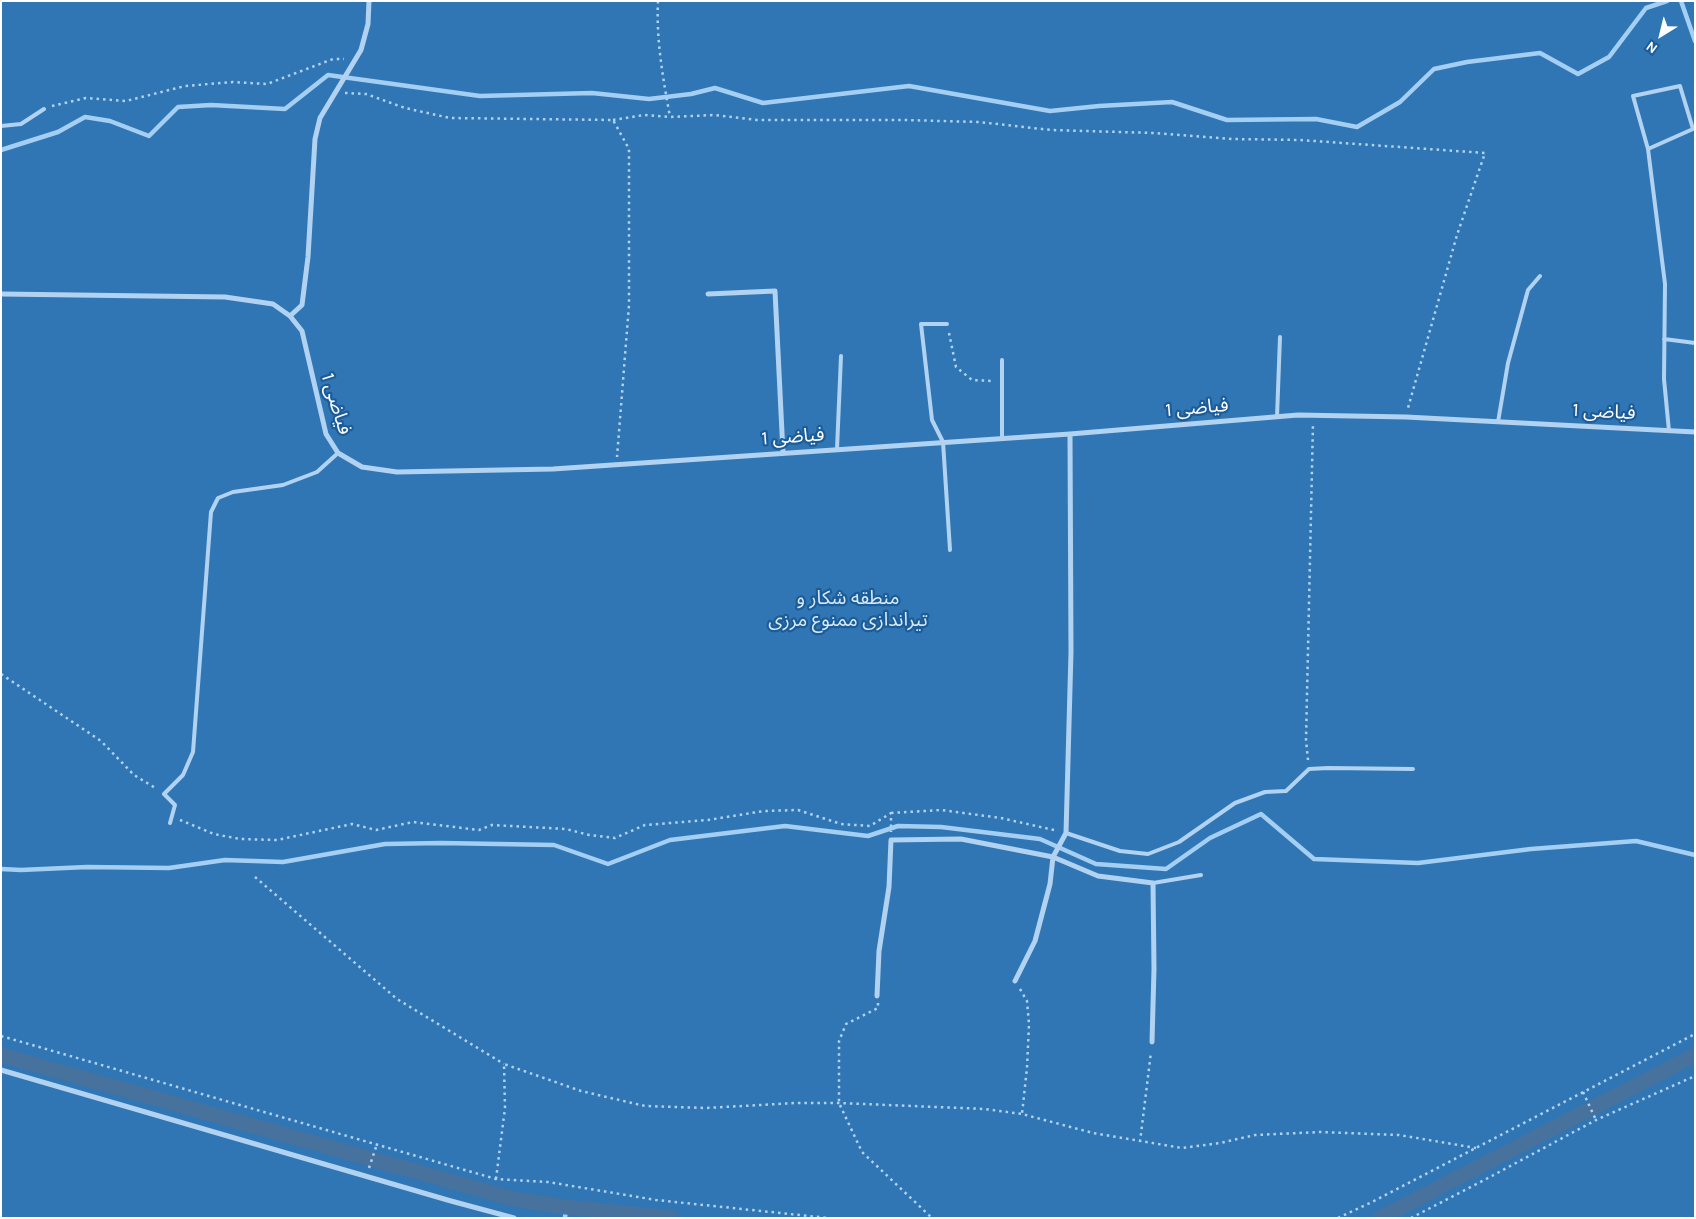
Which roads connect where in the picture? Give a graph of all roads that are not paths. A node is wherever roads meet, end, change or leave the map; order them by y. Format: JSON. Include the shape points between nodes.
{"nodes":[{"id":1,"x":370,"y":1,"type":"edge"},
{"id":2,"x":44,"y":109,"type":"road end"},
{"id":3,"x":1,"y":126,"type":"edge"},
{"id":4,"x":1648,"y":149,"type":"junction"},
{"id":5,"x":1540,"y":276,"type":"dead end"},
{"id":6,"x":1,"y":294,"type":"edge"},
{"id":7,"x":708,"y":294,"type":"dead end"},
{"id":8,"x":290,"y":316,"type":"junction"},
{"id":9,"x":947,"y":324,"type":"road end"},
{"id":10,"x":1280,"y":337,"type":"dead end"},
{"id":11,"x":1664,"y":339,"type":"junction"},
{"id":12,"x":1695,"y":343,"type":"edge"},
{"id":13,"x":841,"y":356,"type":"dead end"},
{"id":14,"x":1002,"y":360,"type":"dead end"},
{"id":15,"x":1277,"y":417,"type":"junction"},
{"id":16,"x":1498,"y":422,"type":"junction"},
{"id":17,"x":1669,"y":431,"type":"junction"},
{"id":18,"x":1695,"y":432,"type":"edge"},
{"id":19,"x":1070,"y":434,"type":"junction"},
{"id":20,"x":1002,"y":438,"type":"junction"},
{"id":21,"x":942,"y":442,"type":"junction"},
{"id":22,"x":837,"y":449,"type":"junction"},
{"id":23,"x":338,"y":453,"type":"junction"},
{"id":24,"x":783,"y":453,"type":"junction"},
{"id":25,"x":950,"y":550,"type":"dead end"},
{"id":26,"x":1413,"y":769,"type":"dead end"},
{"id":27,"x":170,"y":823,"type":"dead end"},
{"id":28,"x":1066,"y":833,"type":"junction"},
{"id":29,"x":1054,"y":855,"type":"junction"},
{"id":30,"x":1200,"y":875,"type":"dead end"},
{"id":31,"x":1153,"y":883,"type":"junction"},
{"id":32,"x":1015,"y":981,"type":"road end"},
{"id":33,"x":877,"y":996,"type":"road end"},
{"id":34,"x":1152,"y":1042,"type":"road end"},
{"id":35,"x":1,"y":1070,"type":"edge"},
{"id":36,"x":514,"y":1218,"type":"edge"}],
"edges":[{"from":1,"to":8,"type":"street","via":[[361,50],[320,118],[315,139],[302,305]]},
{"from":2,"to":3,"type":"lane","via":[[21,124]]},
{"from":4,"to":4,"type":"lane","via":[[1693,129],[1680,86],[1634,96]]},
{"from":4,"to":11,"type":"lane","via":[[1665,284]]},
{"from":5,"to":16,"type":"lane","via":[[1528,290],[1508,363]]},
{"from":6,"to":8,"type":"street","name":"فیاضی 1","via":[[225,297],[274,304]]},
{"from":7,"to":24,"type":"street","via":[[775,291]]},
{"from":8,"to":23,"type":"street","name":"فیاضی 1","via":[[302,332],[326,434]]},
{"from":9,"to":21,"type":"lane","via":[[920,324],[932,420]]},
{"from":10,"to":15,"type":"lane"},
{"from":11,"to":12,"type":"lane"},
{"from":11,"to":17,"type":"lane"},
{"from":13,"to":22,"type":"lane"},
{"from":14,"to":20,"type":"lane"},
{"from":15,"to":16,"type":"street","name":"فیاضی 1","via":[[1406,417]]},
{"from":15,"to":19,"type":"street","name":"فیاضی 1"},
{"from":16,"to":17,"type":"street","name":"فیاضی 1"},
{"from":17,"to":18,"type":"street","name":"فیاضی 1"},
{"from":19,"to":20,"type":"street","name":"فیاضی 1"},
{"from":19,"to":28,"type":"street","via":[[1071,652]]},
{"from":20,"to":21,"type":"street","name":"فیاضی 1"},
{"from":21,"to":22,"type":"street","name":"فیاضی 1"},
{"from":21,"to":25,"type":"lane"},
{"from":22,"to":24,"type":"street","name":"فیاضی 1"},
{"from":23,"to":24,"type":"street","name":"فیاضی 1","via":[[362,467],[397,472],[544,469]]},
{"from":23,"to":27,"type":"lane","via":[[317,472],[283,485],[233,492],[218,498],[211,512],[193,752],[183,775],[164,794],[175,805]]},
{"from":26,"to":28,"type":"lane","via":[[1309,769],[1286,791],[1265,792],[1234,803],[1179,842],[1148,854],[1120,851]]},
{"from":28,"to":29,"type":"street"},
{"from":29,"to":31,"type":"street","via":[[1098,876]]},
{"from":29,"to":32,"type":"street","via":[[1035,941]]},
{"from":29,"to":33,"type":"street","via":[[961,839],[891,840]]},
{"from":30,"to":31,"type":"lane"},
{"from":31,"to":34,"type":"street"},
{"from":35,"to":36,"type":"street"}]}
